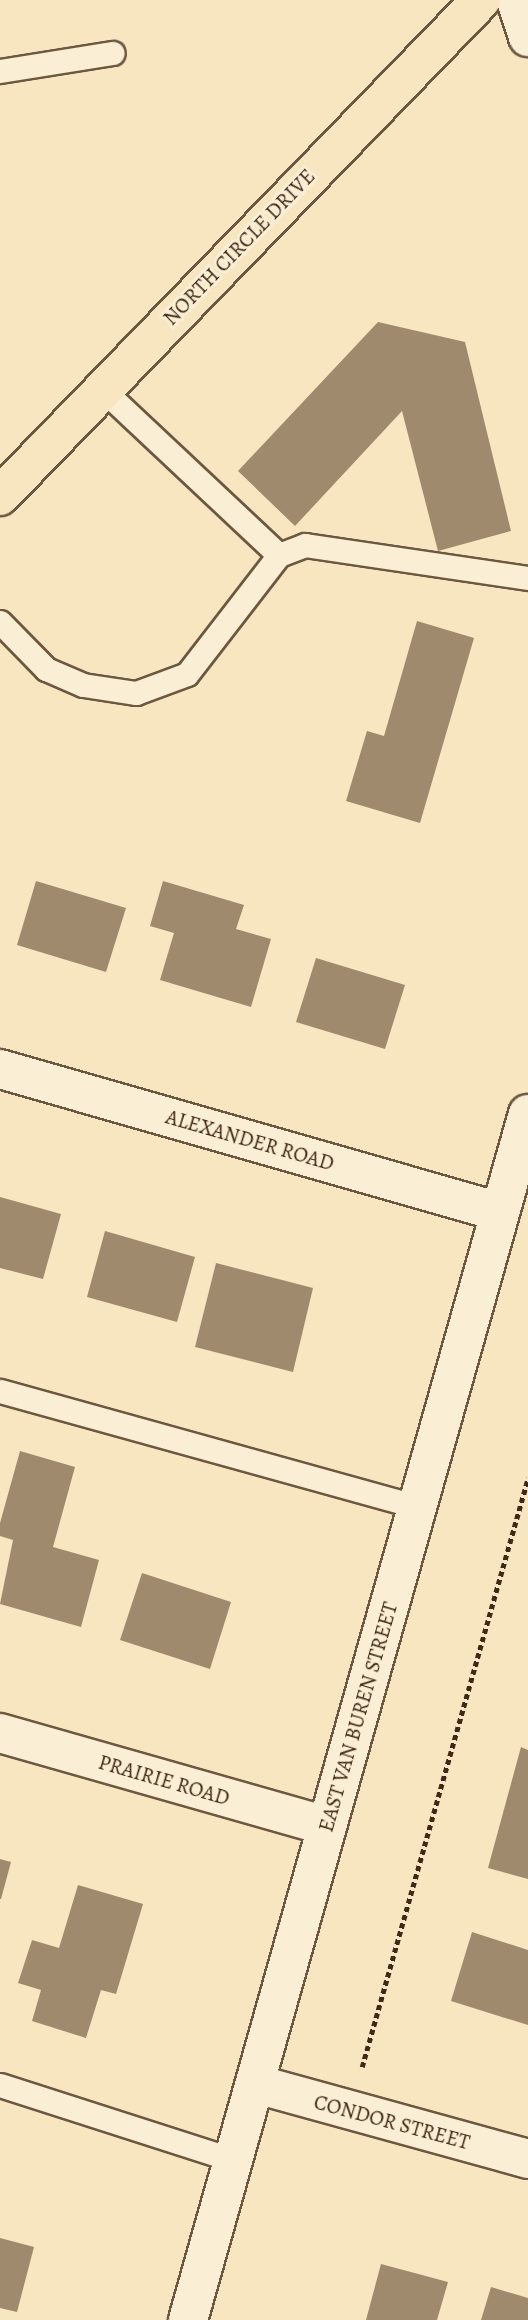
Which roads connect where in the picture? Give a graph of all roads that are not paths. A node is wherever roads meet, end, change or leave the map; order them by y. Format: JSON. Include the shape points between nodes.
{"nodes":[{"id":1,"x":481,"y":0,"type":"edge"},
{"id":2,"x":516,"y":0,"type":"edge"},
{"id":3,"x":528,"y":37,"type":"edge"},
{"id":4,"x":113,"y":53,"type":"dead end"},
{"id":5,"x":0,"y":71,"type":"edge"},
{"id":6,"x":101,"y":388,"type":"junction"},
{"id":7,"x":0,"y":496,"type":"edge"},
{"id":8,"x":279,"y":555,"type":"junction"},
{"id":9,"x":528,"y":578,"type":"edge"},
{"id":10,"x":0,"y":622,"type":"edge"},
{"id":11,"x":0,"y":1069,"type":"edge"},
{"id":12,"x":528,"y":1114,"type":"edge"},
{"id":13,"x":500,"y":1212,"type":"junction"},
{"id":14,"x":0,"y":1391,"type":"edge"},
{"id":15,"x":417,"y":1507,"type":"junction"},
{"id":16,"x":0,"y":1733,"type":"edge"},
{"id":17,"x":327,"y":1826,"type":"junction"},
{"id":18,"x":256,"y":2084,"type":"junction"},
{"id":19,"x":0,"y":2085,"type":"edge"},
{"id":20,"x":528,"y":2159,"type":"edge"},
{"id":21,"x":234,"y":2160,"type":"junction"},
{"id":22,"x":188,"y":2320,"type":"edge"}],
"edges":[{"from":1,"to":6,"type":"main road","name":"NORTH CIRCLE DRIVE"},
{"from":2,"to":3,"type":"street"},
{"from":4,"to":5,"type":"lane"},
{"from":6,"to":7,"type":"main road","name":"NORTH CIRCLE DRIVE"},
{"from":6,"to":8,"type":"lane"},
{"from":8,"to":9,"type":"lane","via":[[305,545]]},
{"from":8,"to":10,"type":"lane","via":[[187,674],[136,693],[83,685],[46,669]]},
{"from":11,"to":13,"type":"street","name":"ALEXANDER ROAD"},
{"from":12,"to":13,"type":"street","name":"EAST VAN BUREN STREET"},
{"from":13,"to":15,"type":"street","name":"EAST VAN BUREN STREET"},
{"from":14,"to":15,"type":"lane"},
{"from":15,"to":17,"type":"street","name":"EAST VAN BUREN STREET"},
{"from":16,"to":17,"type":"street","name":"PRAIRIE ROAD"},
{"from":17,"to":18,"type":"street","name":"EAST VAN BUREN STREET"},
{"from":18,"to":20,"type":"street","name":"CONDOR STREET"},
{"from":18,"to":21,"type":"street","name":"EAST VAN BUREN STREET"},
{"from":19,"to":21,"type":"lane"},
{"from":21,"to":22,"type":"street","name":"EAST VAN BUREN STREET"}]}
